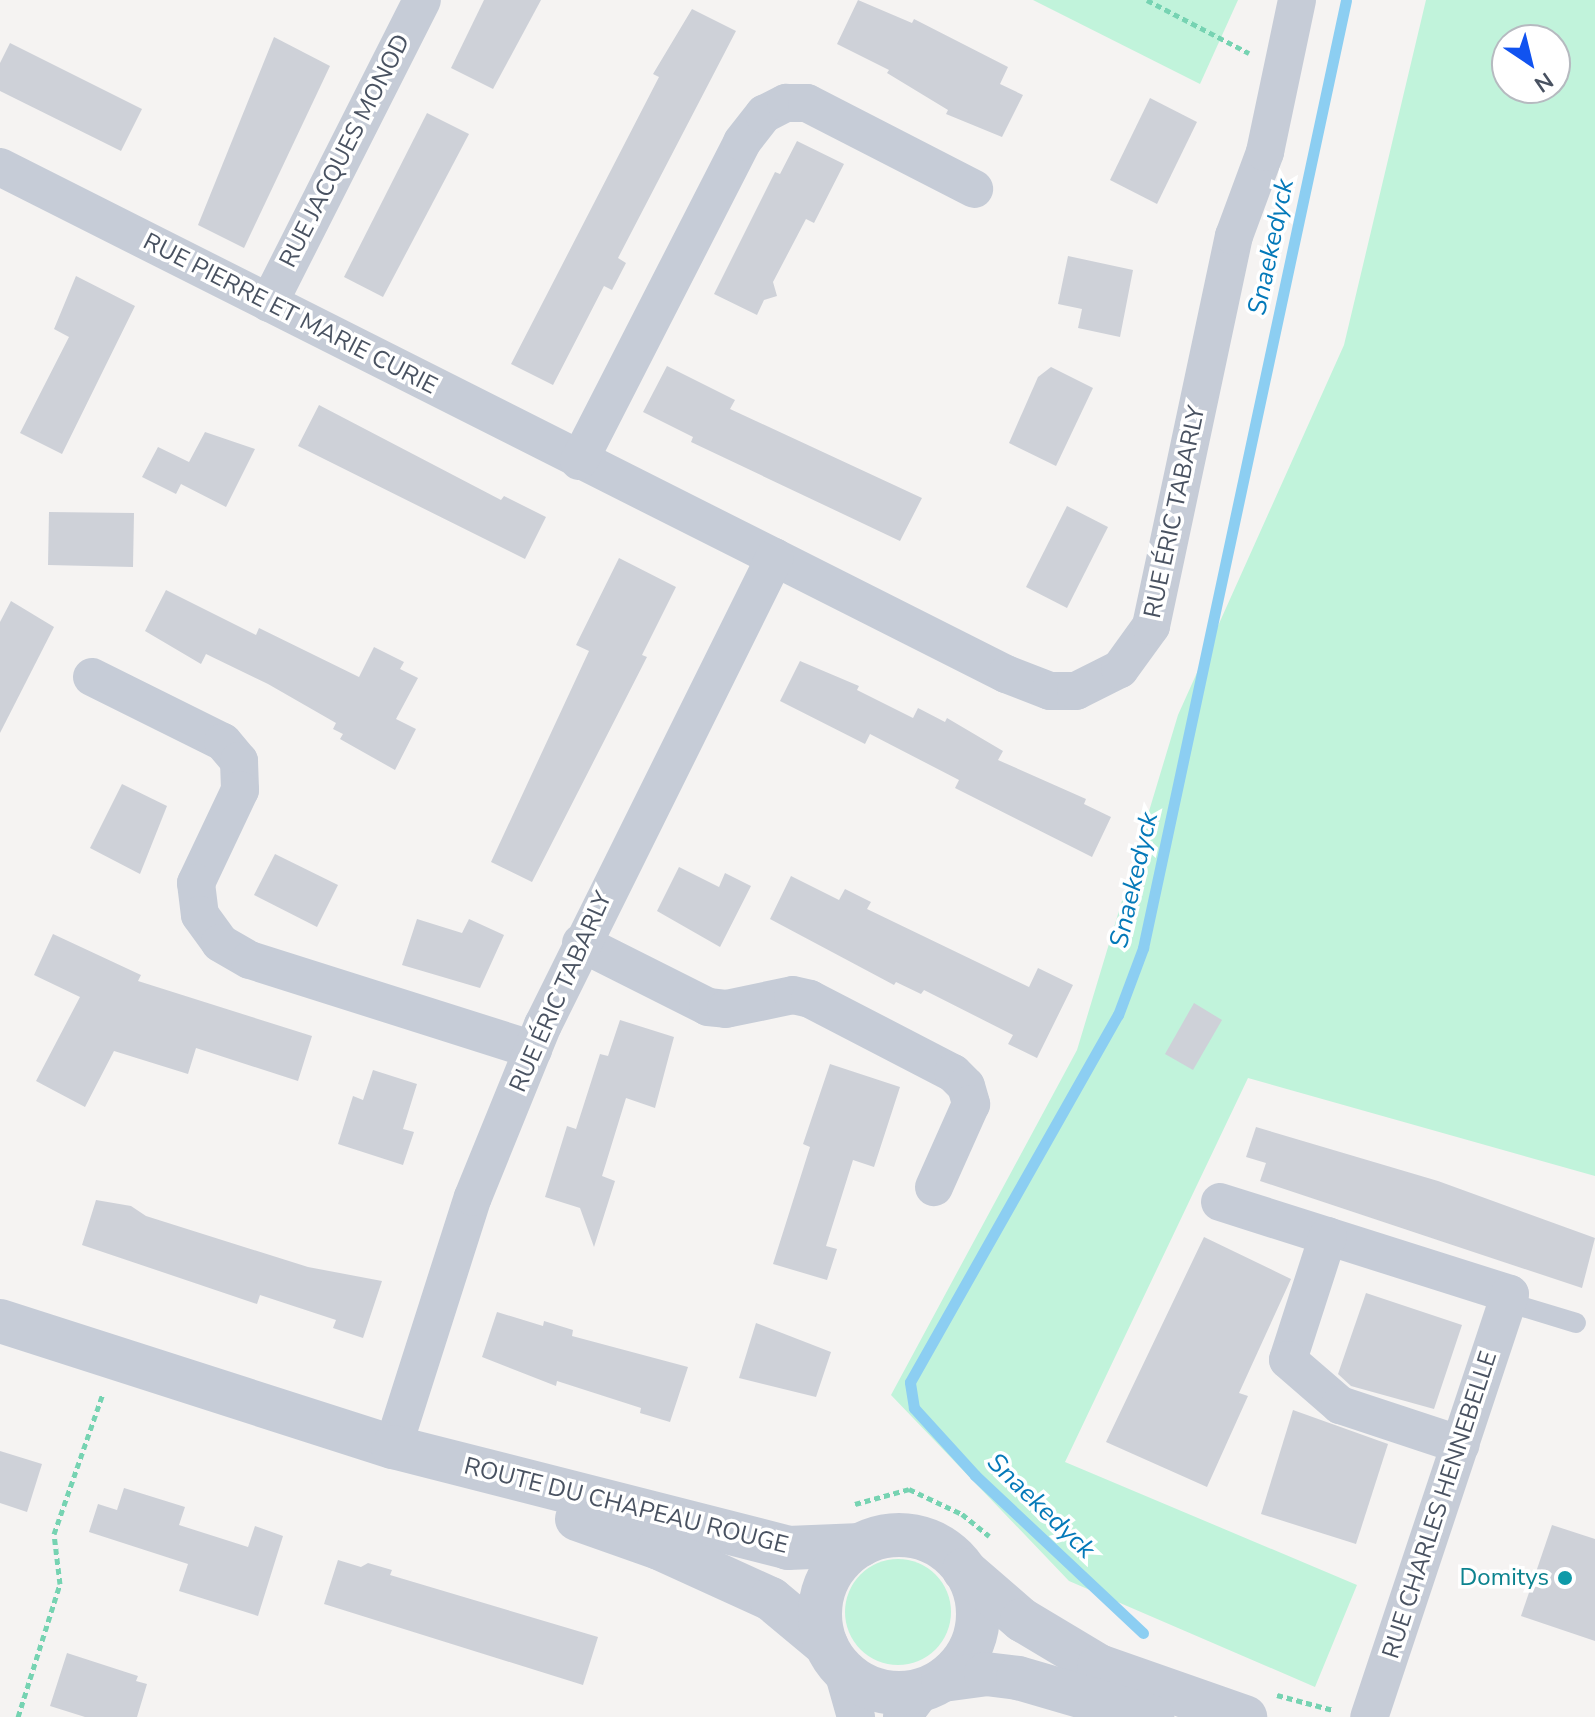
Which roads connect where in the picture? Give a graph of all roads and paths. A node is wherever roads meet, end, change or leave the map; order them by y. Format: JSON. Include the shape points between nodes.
{"nodes":[{"id":1,"x":422,"y":0,"type":"edge"},
{"id":2,"x":1147,"y":0,"type":"edge"},
{"id":3,"x":1297,"y":0,"type":"edge"},
{"id":4,"x":1281,"y":70,"type":"junction"},
{"id":5,"x":0,"y":167,"type":"edge"},
{"id":6,"x":974,"y":189,"type":"dead end"},
{"id":7,"x":269,"y":303,"type":"junction"},
{"id":8,"x":579,"y":461,"type":"junction"},
{"id":9,"x":775,"y":557,"type":"junction"},
{"id":10,"x":92,"y":677,"type":"dead end"},
{"id":11,"x":581,"y":943,"type":"junction"},
{"id":12,"x":533,"y":1050,"type":"junction"},
{"id":13,"x":934,"y":1187,"type":"dead end"},
{"id":14,"x":1220,"y":1202,"type":"dead end"},
{"id":15,"x":1328,"y":1236,"type":"junction"},
{"id":16,"x":1509,"y":1298,"type":"junction"},
{"id":17,"x":0,"y":1321,"type":"edge"},
{"id":18,"x":1576,"y":1323,"type":"dead end"},
{"id":19,"x":115,"y":1358,"type":"junction"},
{"id":20,"x":1461,"y":1445,"type":"junction"},
{"id":21,"x":393,"y":1447,"type":"junction"},
{"id":22,"x":861,"y":1545,"type":"junction"},
{"id":23,"x":964,"y":1570,"type":"junction"},
{"id":24,"x":835,"y":1658,"type":"junction"},
{"id":25,"x":923,"y":1696,"type":"edge"},
{"id":26,"x":18,"y":1717,"type":"edge"},
{"id":27,"x":856,"y":1717,"type":"edge"},
{"id":28,"x":1152,"y":1717,"type":"edge"},
{"id":29,"x":1245,"y":1717,"type":"edge"},
{"id":30,"x":1369,"y":1717,"type":"edge"}],
"edges":[{"from":1,"to":7,"type":"street","name":"RUE JACQUES MONOD"},
{"from":2,"to":4,"type":"path"},
{"from":3,"to":4,"type":"street","name":"RUE ÉRIC TABARLY"},
{"from":4,"to":9,"type":"street","name":"RUE ÉRIC TABARLY","via":[[1265,152],[1234,236],[1154,614],[1139,648],[1120,669],[1076,691],[1036,687]]},
{"from":5,"to":7,"type":"street","name":"RUE PIERRE ET MARIE CURIE"},
{"from":6,"to":8,"type":"street","via":[[807,103],[786,103],[764,114],[742,142]]},
{"from":7,"to":8,"type":"street","name":"RUE PIERRE ET MARIE CURIE"},
{"from":8,"to":9,"type":"street","name":"RUE ÉRIC TABARLY"},
{"from":9,"to":11,"type":"street","name":"RUE ÉRIC TABARLY"},
{"from":10,"to":12,"type":"street","via":[[223,742],[239,761],[240,790],[196,883],[200,915],[220,943],[250,960]]},
{"from":11,"to":12,"type":"street","name":"RUE ÉRIC TABARLY"},
{"from":11,"to":13,"type":"street","via":[[708,1007],[726,1009],[793,995],[810,999],[953,1073],[966,1086],[971,1104]]},
{"from":12,"to":21,"type":"street","name":"RUE ÉRIC TABARLY","via":[[473,1197]]},
{"from":14,"to":15,"type":"street"},
{"from":15,"to":16,"type":"street"},
{"from":15,"to":20,"type":"street","via":[[1288,1360],[1340,1405]]},
{"from":16,"to":18,"type":"lane"},
{"from":16,"to":20,"type":"street","name":"RUE CHARLES HENNEBELLE"},
{"from":17,"to":19,"type":"street","name":"ROUTE DU CHAPEAU ROUGE"},
{"from":19,"to":21,"type":"street","name":"ROUTE DU CHAPEAU ROUGE"},
{"from":19,"to":26,"type":"path","via":[[54,1534],[60,1584]]},
{"from":20,"to":30,"type":"street","name":"RUE CHARLES HENNEBELLE"},
{"from":21,"to":22,"type":"street","name":"ROUTE DU CHAPEAU ROUGE","via":[[779,1547],[823,1550]]},
{"from":21,"to":24,"type":"street","name":"ROUTE DU CHAPEAU ROUGE","via":[[694,1563],[782,1604]]},
{"from":22,"to":23,"type":"street","via":[[891,1535],[921,1538],[949,1553]]},
{"from":22,"to":24,"type":"street","via":[[837,1565],[825,1584],[820,1615]]},
{"from":23,"to":25,"type":"street","via":[[977,1598],[978,1622],[965,1658]]},
{"from":23,"to":29,"type":"street","via":[[1022,1620],[1099,1666]]},
{"from":24,"to":25,"type":"street","via":[[877,1691]]},
{"from":24,"to":27,"type":"street"},
{"from":25,"to":28,"type":"street","via":[[974,1674],[1018,1678]]}]}
